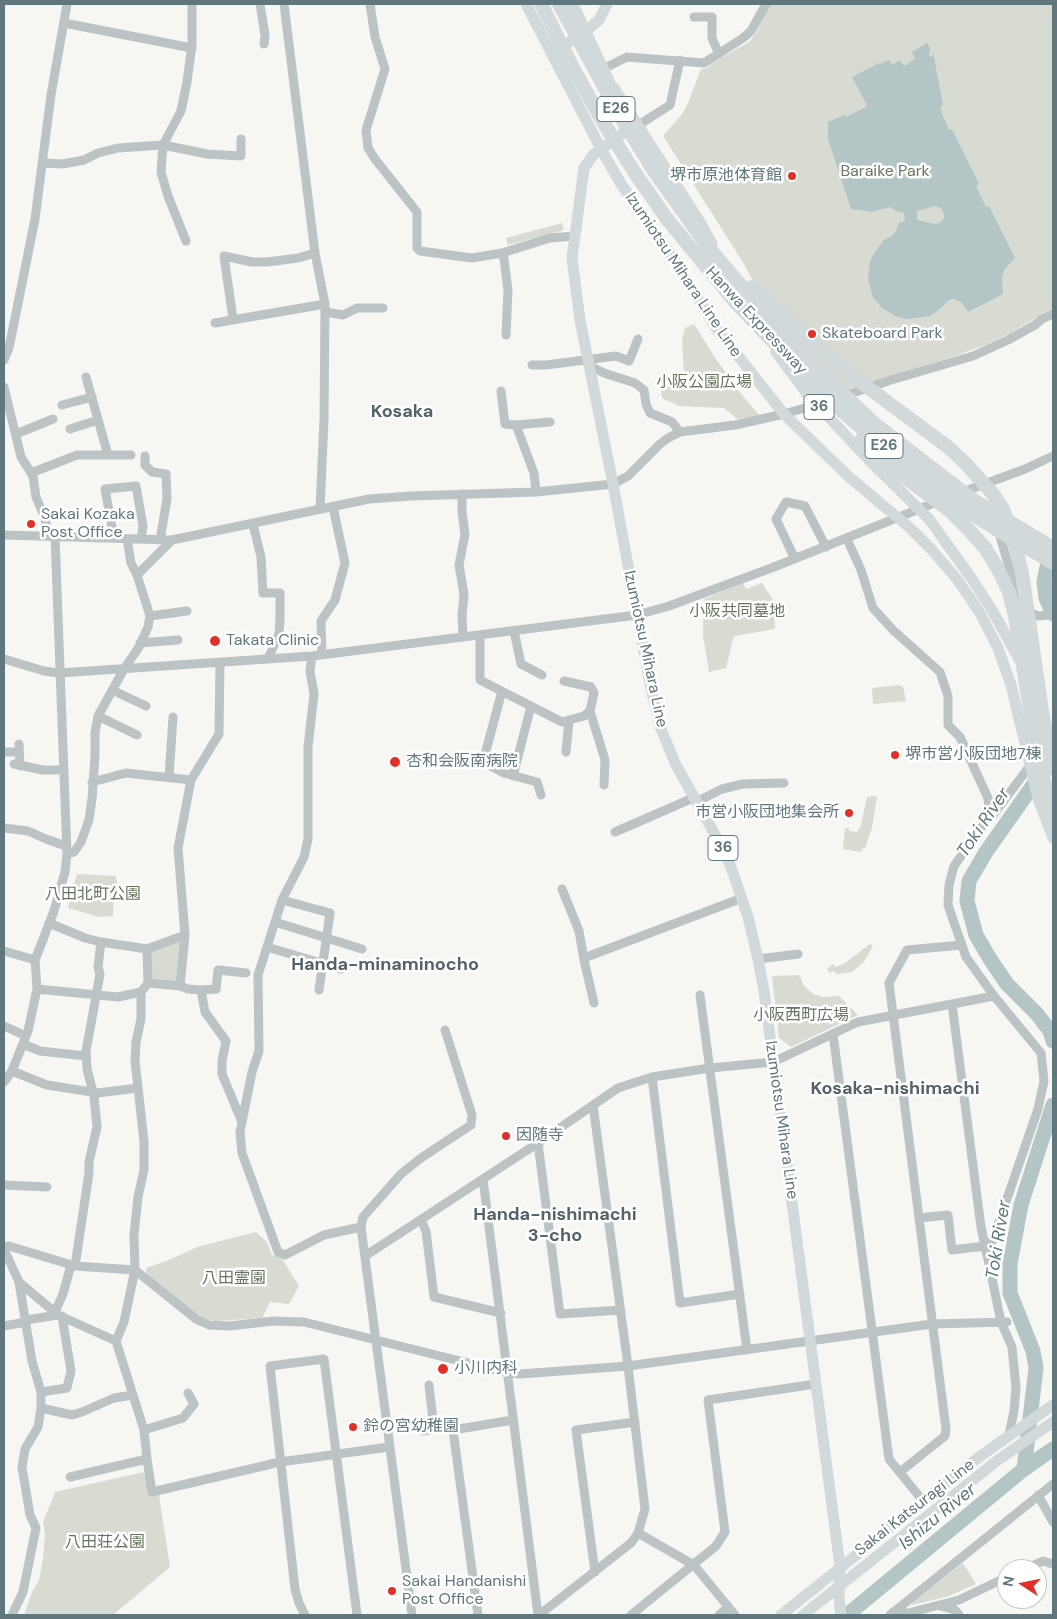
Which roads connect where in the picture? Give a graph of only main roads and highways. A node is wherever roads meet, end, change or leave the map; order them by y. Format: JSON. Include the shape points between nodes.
{"nodes":[{"id":1,"x":526,"y":4,"type":"edge"},
{"id":2,"x":541,"y":4,"type":"edge"},
{"id":3,"x":559,"y":4,"type":"edge"},
{"id":4,"x":573,"y":4,"type":"edge"},
{"id":5,"x":607,"y":4,"type":"edge"},
{"id":6,"x":586,"y":31,"type":"junction"},
{"id":7,"x":551,"y":53,"type":"junction"},
{"id":8,"x":603,"y":69,"type":"junction"},
{"id":9,"x":601,"y":149,"type":"junction"},
{"id":10,"x":680,"y":209,"type":"junction"},
{"id":11,"x":736,"y":303,"type":"junction"},
{"id":12,"x":1053,"y":548,"type":"edge"},
{"id":13,"x":1053,"y":563,"type":"edge"},
{"id":14,"x":1053,"y":731,"type":"edge"},
{"id":15,"x":1053,"y":769,"type":"edge"},
{"id":16,"x":1053,"y":812,"type":"edge"},
{"id":17,"x":1053,"y":838,"type":"edge"},
{"id":18,"x":1049,"y":1408,"type":"edge"},
{"id":19,"x":1053,"y":1422,"type":"edge"},
{"id":20,"x":840,"y":1568,"type":"junction"},
{"id":21,"x":839,"y":1592,"type":"junction"},
{"id":22,"x":781,"y":1615,"type":"edge"},
{"id":23,"x":804,"y":1615,"type":"edge"},
{"id":24,"x":841,"y":1615,"type":"edge"}],
"edges":[{"from":1,"to":7,"type":"main road","number":"36"},
{"from":2,"to":11,"type":"highway","name":"Hanwa Expressway","number":"E26","via":[[603,122],[635,173],[667,219]]},
{"from":3,"to":10,"type":"highway","name":"Hanwa Expressway","number":"E26","via":[[620,116]]},
{"from":4,"to":6,"type":"main road","number":"36"},
{"from":5,"to":6,"type":"main road","via":[[599,20]]},
{"from":6,"to":7,"type":"main road"},
{"from":6,"to":8,"type":"main road","name":"Izumiotsu Mihara Line","number":"36"},
{"from":7,"to":9,"type":"main road","number":"36"},
{"from":8,"to":9,"type":"main road","name":"Izumiotsu Mihara Line","number":"36","via":[[627,119],[622,134]]},
{"from":8,"to":14,"type":"main road","number":"36","via":[[700,222],[741,300],[790,371],[869,460],[929,519],[946,542],[1012,644]]},
{"from":9,"to":17,"type":"main road","name":"Izumiotsu Mihara Line Line","number":"36","via":[[716,328],[784,414],[848,476],[932,549],[958,579],[998,648],[1011,685],[1038,798]]},
{"from":9,"to":20,"type":"main road","name":"Izumiotsu Mihara Line","number":"36","via":[[584,168],[574,236],[572,258],[580,320],[650,688],[661,729],[676,765],[731,866],[758,959]]},
{"from":10,"to":12,"type":"highway","name":"Hanwa Expressway","number":"E26","via":[[774,324],[876,425],[975,501]]},
{"from":10,"to":15,"type":"highway","via":[[776,309],[847,372],[948,447],[993,494],[1011,529],[1022,573]]},
{"from":11,"to":13,"type":"highway","name":"Hanwa Expressway","number":"E26","via":[[807,377],[876,440],[969,512]]},
{"from":11,"to":16,"type":"highway","via":[[776,356],[827,409],[895,470],[950,511],[985,548],[1009,592],[1040,770]]},
{"from":18,"to":20,"type":"main road","name":"Sakai Katsuragi Line","via":[[1011,1433]]},
{"from":19,"to":21,"type":"main road","name":"Sakai Katsuragi Line","via":[[998,1460]]},
{"from":20,"to":21,"type":"main road","name":"Izumiotsu Mihara Line","number":"36"},
{"from":20,"to":22,"type":"main road","name":"Sakai Katsuragi Line"},
{"from":21,"to":23,"type":"main road","name":"Sakai Katsuragi Line"},
{"from":21,"to":24,"type":"main road","name":"Izumiotsu Mihara Line","number":"36"}]}
